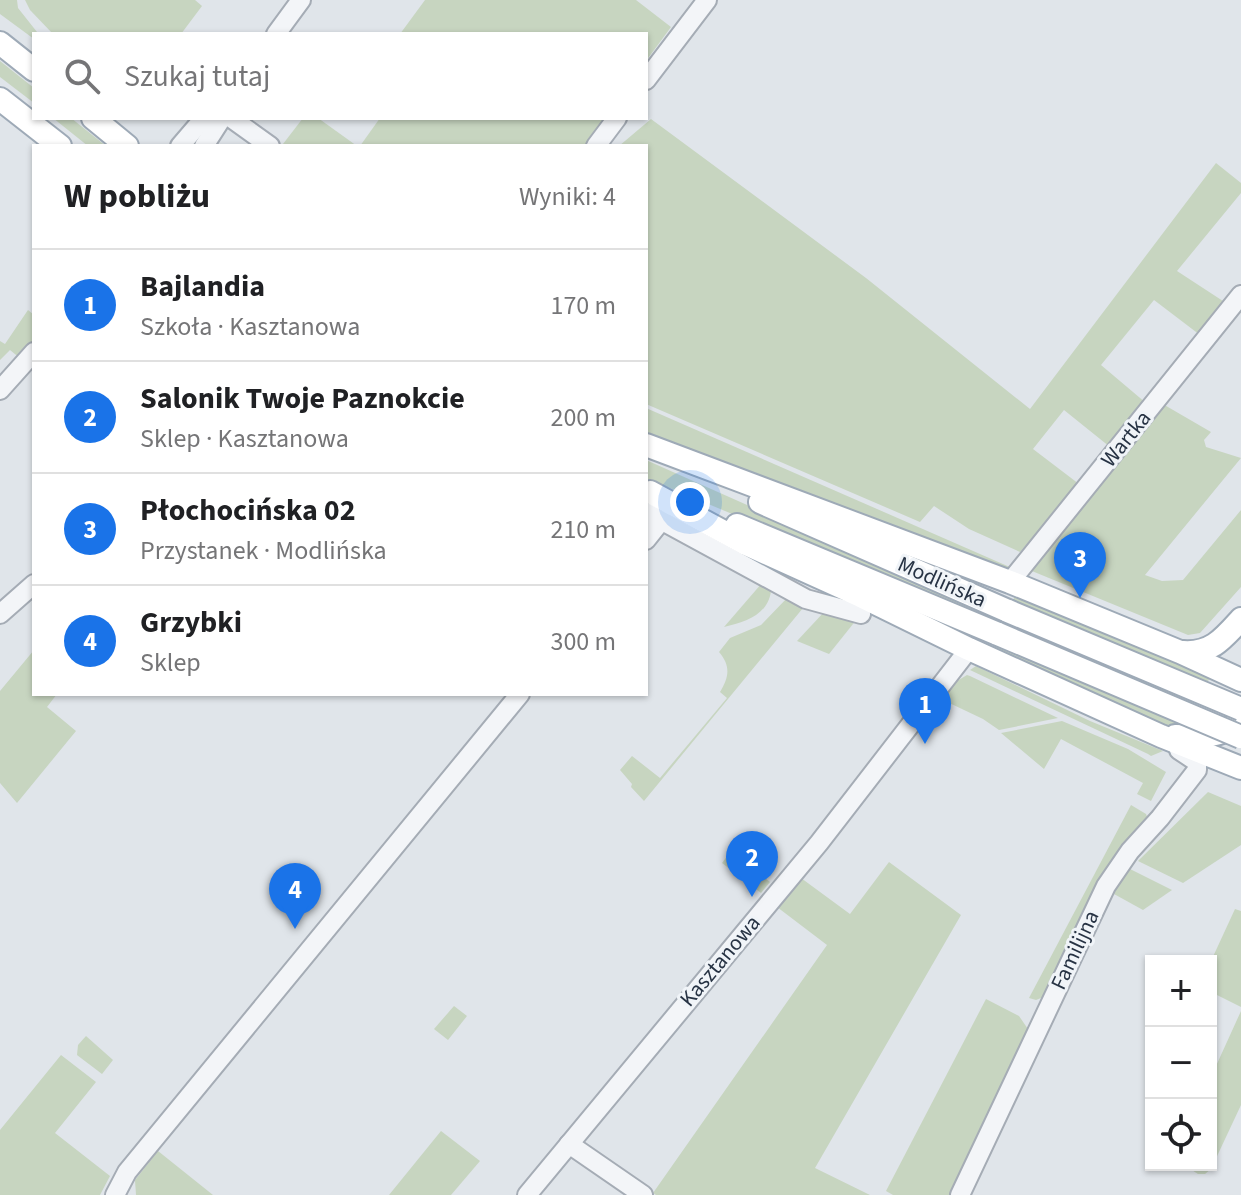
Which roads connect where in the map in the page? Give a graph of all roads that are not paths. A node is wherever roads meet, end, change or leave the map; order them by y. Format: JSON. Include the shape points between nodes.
{"nodes":[{"id":1,"x":301,"y":0,"type":"edge"},
{"id":2,"x":707,"y":0,"type":"edge"},
{"id":3,"x":277,"y":32,"type":"edge"},
{"id":4,"x":0,"y":43,"type":"edge"},
{"id":5,"x":32,"y":68,"type":"edge"},
{"id":6,"x":648,"y":77,"type":"edge"},
{"id":7,"x":0,"y":99,"type":"edge"},
{"id":8,"x":95,"y":120,"type":"edge"},
{"id":9,"x":202,"y":120,"type":"edge"},
{"id":10,"x":221,"y":120,"type":"edge"},
{"id":11,"x":234,"y":120,"type":"edge"},
{"id":12,"x":616,"y":120,"type":"edge"},
{"id":13,"x":57,"y":144,"type":"edge"},
{"id":14,"x":125,"y":144,"type":"edge"},
{"id":15,"x":182,"y":144,"type":"edge"},
{"id":16,"x":205,"y":144,"type":"edge"},
{"id":17,"x":267,"y":144,"type":"edge"},
{"id":18,"x":598,"y":144,"type":"edge"},
{"id":19,"x":1241,"y":295,"type":"edge"},
{"id":20,"x":32,"y":354,"type":"edge"},
{"id":21,"x":0,"y":390,"type":"edge"},
{"id":22,"x":648,"y":447,"type":"edge"},
{"id":23,"x":648,"y":447,"type":"edge"},
{"id":24,"x":651,"y":504,"type":"edge"},
{"id":25,"x":648,"y":526,"type":"edge"},
{"id":26,"x":1010,"y":582,"type":"junction"},
{"id":27,"x":32,"y":586,"type":"edge"},
{"id":28,"x":0,"y":614,"type":"edge"},
{"id":29,"x":861,"y":614,"type":"dead end"},
{"id":30,"x":1241,"y":619,"type":"edge"},
{"id":31,"x":969,"y":649,"type":"junction"},
{"id":32,"x":1180,"y":652,"type":"junction"},
{"id":33,"x":1241,"y":679,"type":"edge"},
{"id":34,"x":518,"y":696,"type":"edge"},
{"id":35,"x":1241,"y":709,"type":"edge"},
{"id":36,"x":1235,"y":730,"type":"edge"},
{"id":37,"x":1161,"y":736,"type":"junction"},
{"id":38,"x":1241,"y":761,"type":"edge"},
{"id":39,"x":1241,"y":768,"type":"edge"},
{"id":40,"x":569,"y":1144,"type":"junction"},
{"id":41,"x":115,"y":1195,"type":"edge"},
{"id":42,"x":527,"y":1195,"type":"edge"},
{"id":43,"x":643,"y":1195,"type":"edge"},
{"id":44,"x":960,"y":1195,"type":"edge"}],
"edges":[{"from":1,"to":3,"type":"street"},
{"from":2,"to":6,"type":"street"},
{"from":4,"to":5,"type":"main road"},
{"from":7,"to":13,"type":"main road"},
{"from":8,"to":14,"type":"main road"},
{"from":9,"to":15,"type":"street"},
{"from":10,"to":16,"type":"street"},
{"from":11,"to":17,"type":"street"},
{"from":12,"to":18,"type":"street"},
{"from":19,"to":26,"type":"street","name":"Wartka"},
{"from":20,"to":21,"type":"street"},
{"from":22,"to":26,"type":"main road","name":"Modlińska"},
{"from":23,"to":35,"type":"main road","name":"Modlińska","bridge":true,"via":[[764,504]]},
{"from":24,"to":25,"type":"street"},
{"from":24,"to":29,"type":"street","via":[[806,599]]},
{"from":24,"to":31,"type":"main road"},
{"from":24,"to":36,"type":"main road","name":"Modlińska","bridge":true,"via":[[785,543]]},
{"from":26,"to":32,"type":"main road","name":"Modlińska"},
{"from":27,"to":28,"type":"street"},
{"from":30,"to":32,"type":"main road","via":[[1214,647]]},
{"from":31,"to":37,"type":"main road"},
{"from":31,"to":40,"type":"street","name":"Kasztanowa","via":[[819,843]]},
{"from":32,"to":33,"type":"main road","name":"Modlińska"},
{"from":33,"to":36,"type":"main road","via":[[1224,714]]},
{"from":34,"to":41,"type":"street","via":[[127,1172]]},
{"from":36,"to":37,"type":"main road"},
{"from":36,"to":38,"type":"main road","via":[[1232,754]]},
{"from":37,"to":39,"type":"main road"},
{"from":37,"to":44,"type":"street","name":"Familijna","via":[[1197,762],[1197,770],[1106,886]]},
{"from":40,"to":42,"type":"street","name":"Kasztanowa"},
{"from":40,"to":43,"type":"street"}]}
